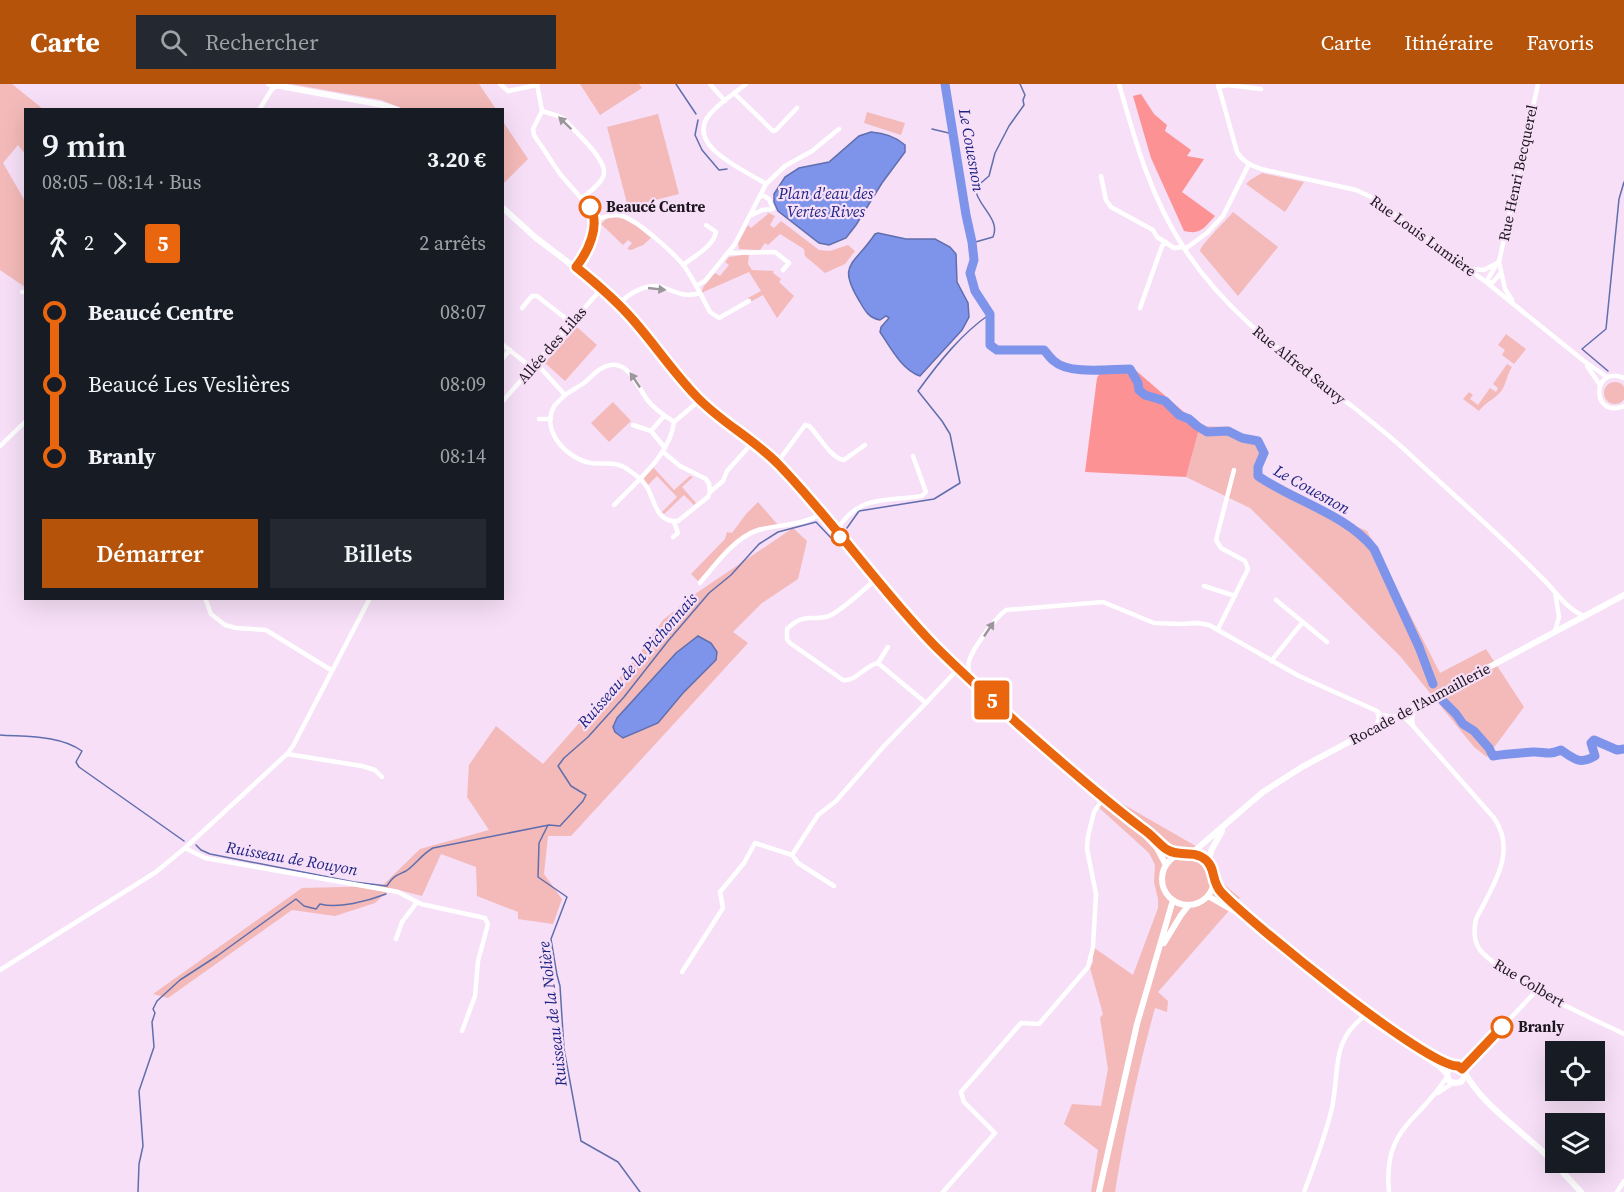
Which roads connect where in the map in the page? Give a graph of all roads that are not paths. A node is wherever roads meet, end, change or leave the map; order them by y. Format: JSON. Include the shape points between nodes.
{"nodes":[{"id":1,"x":500,"y":84,"type":"edge"},
{"id":2,"x":537,"y":84,"type":"edge"},
{"id":3,"x":710,"y":84,"type":"edge"},
{"id":4,"x":746,"y":84,"type":"edge"},
{"id":5,"x":1119,"y":84,"type":"edge"},
{"id":6,"x":1538,"y":84,"type":"edge"},
{"id":7,"x":275,"y":85,"type":"edge"},
{"id":8,"x":1218,"y":85,"type":"edge"},
{"id":9,"x":1261,"y":89,"type":"dead end"},
{"id":10,"x":735,"y":93,"type":"junction"},
{"id":11,"x":725,"y":101,"type":"junction"},
{"id":12,"x":260,"y":108,"type":"edge"},
{"id":13,"x":392,"y":108,"type":"edge"},
{"id":14,"x":797,"y":108,"type":"dead end"},
{"id":15,"x":542,"y":111,"type":"junction"},
{"id":16,"x":839,"y":129,"type":"dead end"},
{"id":17,"x":1249,"y":164,"type":"junction"},
{"id":18,"x":1101,"y":176,"type":"dead end"},
{"id":19,"x":766,"y":184,"type":"junction"},
{"id":20,"x":761,"y":194,"type":"junction"},
{"id":21,"x":582,"y":198,"type":"junction"},
{"id":22,"x":504,"y":209,"type":"edge"},
{"id":23,"x":752,"y":215,"type":"junction"},
{"id":24,"x":595,"y":220,"type":"junction"},
{"id":25,"x":706,"y":225,"type":"dead end"},
{"id":26,"x":1166,"y":242,"type":"junction"},
{"id":27,"x":1184,"y":248,"type":"junction"},
{"id":28,"x":729,"y":253,"type":"junction"},
{"id":29,"x":1499,"y":262,"type":"junction"},
{"id":30,"x":683,"y":265,"type":"junction"},
{"id":31,"x":576,"y":267,"type":"junction"},
{"id":32,"x":1469,"y":268,"type":"junction"},
{"id":33,"x":783,"y":270,"type":"dead end"},
{"id":34,"x":1500,"y":274,"type":"junction"},
{"id":35,"x":1487,"y":282,"type":"junction"},
{"id":36,"x":696,"y":286,"type":"junction"},
{"id":37,"x":602,"y":288,"type":"junction"},
{"id":38,"x":700,"y":293,"type":"junction"},
{"id":39,"x":748,"y":301,"type":"dead end"},
{"id":40,"x":1513,"y":303,"type":"junction"},
{"id":41,"x":619,"y":304,"type":"junction"},
{"id":42,"x":522,"y":308,"type":"dead end"},
{"id":43,"x":1140,"y":308,"type":"dead end"},
{"id":44,"x":569,"y":325,"type":"junction"},
{"id":45,"x":504,"y":346,"type":"edge"},
{"id":46,"x":510,"y":350,"type":"junction"},
{"id":47,"x":504,"y":357,"type":"edge"},
{"id":48,"x":1584,"y":361,"type":"junction"},
{"id":49,"x":536,"y":363,"type":"junction"},
{"id":50,"x":532,"y":368,"type":"junction"},
{"id":51,"x":1608,"y":377,"type":"junction"},
{"id":52,"x":1623,"y":377,"type":"edge"},
{"id":53,"x":1600,"y":385,"type":"junction"},
{"id":54,"x":565,"y":396,"type":"junction"},
{"id":55,"x":504,"y":400,"type":"edge"},
{"id":56,"x":700,"y":400,"type":"junction"},
{"id":57,"x":1624,"y":406,"type":"edge"},
{"id":58,"x":664,"y":416,"type":"junction"},
{"id":59,"x":539,"y":419,"type":"dead end"},
{"id":60,"x":551,"y":419,"type":"junction"},
{"id":61,"x":674,"y":422,"type":"junction"},
{"id":62,"x":24,"y":423,"type":"edge"},
{"id":63,"x":633,"y":425,"type":"dead end"},
{"id":64,"x":651,"y":431,"type":"junction"},
{"id":65,"x":753,"y":442,"type":"junction"},
{"id":66,"x":865,"y":445,"type":"dead end"},
{"id":67,"x":0,"y":446,"type":"edge"},
{"id":68,"x":664,"y":450,"type":"junction"},
{"id":69,"x":913,"y":456,"type":"dead end"},
{"id":70,"x":777,"y":463,"type":"junction"},
{"id":71,"x":1234,"y":470,"type":"dead end"},
{"id":72,"x":639,"y":478,"type":"junction"},
{"id":73,"x":710,"y":492,"type":"junction"},
{"id":74,"x":614,"y":505,"type":"dead end"},
{"id":75,"x":821,"y":513,"type":"junction"},
{"id":76,"x":674,"y":522,"type":"junction"},
{"id":77,"x":836,"y":531,"type":"junction"},
{"id":78,"x":673,"y":537,"type":"dead end"},
{"id":79,"x":876,"y":579,"type":"junction"},
{"id":80,"x":700,"y":583,"type":"dead end"},
{"id":81,"x":1204,"y":586,"type":"dead end"},
{"id":82,"x":1555,"y":592,"type":"junction"},
{"id":83,"x":1624,"y":595,"type":"edge"},
{"id":84,"x":1235,"y":596,"type":"junction"},
{"id":85,"x":206,"y":600,"type":"edge"},
{"id":86,"x":369,"y":600,"type":"edge"},
{"id":87,"x":1276,"y":600,"type":"dead end"},
{"id":88,"x":1584,"y":616,"type":"junction"},
{"id":89,"x":1302,"y":622,"type":"junction"},
{"id":90,"x":1218,"y":629,"type":"junction"},
{"id":91,"x":1555,"y":632,"type":"junction"},
{"id":92,"x":1327,"y":642,"type":"dead end"},
{"id":93,"x":888,"y":647,"type":"dead end"},
{"id":94,"x":1271,"y":661,"type":"junction"},
{"id":95,"x":878,"y":663,"type":"junction"},
{"id":96,"x":958,"y":669,"type":"junction"},
{"id":97,"x":332,"y":670,"type":"junction"},
{"id":98,"x":971,"y":681,"type":"junction"},
{"id":99,"x":926,"y":703,"type":"junction"},
{"id":100,"x":1414,"y":707,"type":"junction"},
{"id":101,"x":1377,"y":711,"type":"junction"},
{"id":102,"x":1395,"y":717,"type":"junction"},
{"id":103,"x":1413,"y":726,"type":"junction"},
{"id":104,"x":1376,"y":727,"type":"junction"},
{"id":105,"x":287,"y":754,"type":"junction"},
{"id":106,"x":382,"y":777,"type":"dead end"},
{"id":107,"x":1103,"y":798,"type":"junction"},
{"id":108,"x":1122,"y":813,"type":"junction"},
{"id":109,"x":1224,"y":826,"type":"junction"},
{"id":110,"x":185,"y":848,"type":"junction"},
{"id":111,"x":1192,"y":853,"type":"junction"},
{"id":112,"x":792,"y":855,"type":"junction"},
{"id":113,"x":1179,"y":855,"type":"junction"},
{"id":114,"x":1209,"y":863,"type":"junction"},
{"id":115,"x":1166,"y":865,"type":"junction"},
{"id":116,"x":1214,"y":883,"type":"junction"},
{"id":117,"x":834,"y":886,"type":"dead end"},
{"id":118,"x":1208,"y":896,"type":"junction"},
{"id":119,"x":1173,"y":900,"type":"junction"},
{"id":120,"x":417,"y":902,"type":"junction"},
{"id":121,"x":1189,"y":905,"type":"junction"},
{"id":122,"x":396,"y":939,"type":"dead end"},
{"id":123,"x":1160,"y":951,"type":"junction"},
{"id":124,"x":0,"y":970,"type":"edge"},
{"id":125,"x":682,"y":972,"type":"dead end"},
{"id":126,"x":1536,"y":991,"type":"junction"},
{"id":127,"x":1366,"y":1015,"type":"junction"},
{"id":128,"x":462,"y":1031,"type":"dead end"},
{"id":129,"x":1624,"y":1034,"type":"edge"},
{"id":130,"x":1412,"y":1048,"type":"junction"},
{"id":131,"x":1424,"y":1050,"type":"junction"},
{"id":132,"x":1451,"y":1067,"type":"junction"},
{"id":133,"x":1464,"y":1072,"type":"junction"},
{"id":134,"x":1447,"y":1075,"type":"junction"},
{"id":135,"x":1456,"y":1083,"type":"junction"},
{"id":136,"x":1432,"y":1099,"type":"junction"},
{"id":137,"x":1486,"y":1099,"type":"junction"},
{"id":138,"x":1624,"y":1181,"type":"edge"},
{"id":139,"x":943,"y":1192,"type":"edge"},
{"id":140,"x":1099,"y":1192,"type":"edge"},
{"id":141,"x":1304,"y":1192,"type":"edge"},
{"id":142,"x":1389,"y":1192,"type":"edge"},
{"id":143,"x":1581,"y":1192,"type":"edge"},
{"id":144,"x":1617,"y":1192,"type":"edge"}],
"edges":[{"from":1,"to":2,"type":"street","via":[[508,91]]},
{"from":2,"to":15,"type":"street"},
{"from":3,"to":11,"type":"street"},
{"from":4,"to":10,"type":"street"},
{"from":5,"to":27,"type":"street","name":"Rue Alfred Sauvy","via":[[1145,171]]},
{"from":6,"to":29,"type":"street","name":"Rue Henri Becquerel"},
{"from":7,"to":12,"type":"street"},
{"from":7,"to":13,"type":"main road"},
{"from":8,"to":9,"type":"street"},
{"from":8,"to":17,"type":"street","via":[[1237,152]]},
{"from":10,"to":11,"type":"street"},
{"from":10,"to":14,"type":"street","via":[[772,131]]},
{"from":11,"to":19,"type":"street","via":[[706,119],[707,142],[730,164]]},
{"from":15,"to":21,"type":"street","via":[[532,129],[534,135]]},
{"from":21,"to":15,"type":"street","one_way":true,"via":[[604,176],[599,157],[564,119]]},
{"from":16,"to":19,"type":"street"},
{"from":17,"to":27,"type":"street","via":[[1223,216]]},
{"from":17,"to":32,"type":"street","name":"Rue Louis Lumière","via":[[1371,197]]},
{"from":18,"to":26,"type":"street","via":[[1111,207],[1148,226]]},
{"from":19,"to":20,"type":"street"},
{"from":20,"to":23,"type":"street"},
{"from":20,"to":23,"type":"street","via":[[769,199],[773,209]]},
{"from":21,"to":24,"type":"street"},
{"from":22,"to":31,"type":"main road"},
{"from":23,"to":28,"type":"street"},
{"from":24,"to":30,"type":"street","via":[[620,215],[629,218]]},
{"from":24,"to":31,"type":"street","via":[[588,247]]},
{"from":25,"to":30,"type":"street","via":[[716,232],[715,237]]},
{"from":26,"to":27,"type":"street","via":[[1174,248]]},
{"from":26,"to":43,"type":"street"},
{"from":27,"to":82,"type":"street","name":"Rue Alfred Sauvy","via":[[1248,323],[1402,448]]},
{"from":28,"to":33,"type":"street","via":[[775,252],[789,263]]},
{"from":28,"to":36,"type":"street"},
{"from":29,"to":32,"type":"street","name":"Rue Henri Becquerel","via":[[1484,270]]},
{"from":29,"to":34,"type":"street","name":"Rue Henri Becquerel"},
{"from":29,"to":35,"type":"street","name":"Rue Henri Becquerel"},
{"from":30,"to":36,"type":"street"},
{"from":31,"to":37,"type":"main road"},
{"from":32,"to":35,"type":"street","name":"Rue Louis Lumière"},
{"from":34,"to":35,"type":"street","via":[[1493,282]]},
{"from":34,"to":40,"type":"street","name":"Rue Henri Becquerel"},
{"from":35,"to":40,"type":"street","name":"Rue Louis Lumière"},
{"from":36,"to":38,"type":"street"},
{"from":37,"to":41,"type":"main road"},
{"from":37,"to":44,"type":"street","name":"Allée des Lilas"},
{"from":38,"to":39,"type":"street","via":[[710,312],[719,318]]},
{"from":41,"to":38,"type":"street","one_way":true,"via":[[628,295],[654,286],[686,296]]},
{"from":40,"to":48,"type":"street","name":"Rue Louis Lumière"},
{"from":41,"to":56,"type":"main road"},
{"from":42,"to":44,"type":"street","via":[[532,296],[537,296]]},
{"from":44,"to":49,"type":"street","name":"Allée des Lilas"},
{"from":45,"to":46,"type":"street"},
{"from":46,"to":47,"type":"street"},
{"from":46,"to":50,"type":"street"},
{"from":48,"to":51,"type":"street","name":"Rue Louis Lumière"},
{"from":48,"to":53,"type":"street","name":"Rue Louis Lumière"},
{"from":49,"to":50,"type":"street","name":"Allée des Lilas"},
{"from":49,"to":54,"type":"street"},
{"from":50,"to":55,"type":"street","name":"Allée des Lilas"},
{"from":51,"to":52,"type":"street"},
{"from":51,"to":53,"type":"street"},
{"from":53,"to":57,"type":"street","name":"Rue Louis Lumière","via":[[1599,396],[1605,405]]},
{"from":58,"to":54,"type":"street","one_way":true,"via":[[643,394],[634,377],[617,366],[605,366]]},
{"from":54,"to":60,"type":"street","via":[[555,406]]},
{"from":56,"to":61,"type":"street"},
{"from":56,"to":65,"type":"main road"},
{"from":58,"to":61,"type":"street"},
{"from":58,"to":64,"type":"street"},
{"from":59,"to":60,"type":"street"},
{"from":60,"to":72,"type":"street","via":[[554,436],[576,457],[590,463],[620,464]]},
{"from":61,"to":68,"type":"street"},
{"from":62,"to":67,"type":"street"},
{"from":63,"to":64,"type":"street"},
{"from":64,"to":68,"type":"street"},
{"from":65,"to":70,"type":"main road"},
{"from":65,"to":73,"type":"street"},
{"from":66,"to":70,"type":"street","via":[[840,460],[805,425]]},
{"from":68,"to":72,"type":"street"},
{"from":68,"to":73,"type":"street","via":[[689,472],[706,479]]},
{"from":69,"to":77,"type":"street","via":[[926,492],[922,496],[857,506]]},
{"from":70,"to":75,"type":"main road"},
{"from":71,"to":84,"type":"street","via":[[1216,536],[1221,548],[1249,566]]},
{"from":72,"to":74,"type":"street"},
{"from":72,"to":76,"type":"street","via":[[657,511]]},
{"from":73,"to":76,"type":"street","via":[[708,498]]},
{"from":75,"to":77,"type":"main road"},
{"from":75,"to":80,"type":"street","via":[[749,534]]},
{"from":76,"to":78,"type":"street","via":[[678,533]]},
{"from":77,"to":79,"type":"main road"},
{"from":79,"to":95,"type":"street","via":[[830,616],[804,618],[786,633],[790,643],[843,680],[852,679]]},
{"from":79,"to":96,"type":"main road"},
{"from":81,"to":84,"type":"street"},
{"from":82,"to":88,"type":"street","name":"Rue Alfred Sauvy","via":[[1567,606]]},
{"from":82,"to":91,"type":"street"},
{"from":83,"to":88,"type":"main road","name":"Rocade de l'Aumaillerie"},
{"from":84,"to":90,"type":"street"},
{"from":85,"to":97,"type":"street","via":[[212,614],[225,625],[266,630]]},
{"from":86,"to":97,"type":"street"},
{"from":87,"to":89,"type":"street"},
{"from":88,"to":91,"type":"main road","name":"Rocade de l'Aumaillerie"},
{"from":89,"to":92,"type":"street"},
{"from":89,"to":94,"type":"street"},
{"from":90,"to":94,"type":"street","name":"Rue Colbert"},
{"from":98,"to":90,"type":"street","one_way":true,"via":[[968,670],[973,654],[989,627],[1006,610],[1103,602],[1154,622],[1198,623]]},
{"from":91,"to":100,"type":"main road","name":"Rocade de l'Aumaillerie"},
{"from":93,"to":95,"type":"street"},
{"from":94,"to":101,"type":"street","name":"Rue Colbert"},
{"from":95,"to":99,"type":"street"},
{"from":96,"to":98,"type":"main road"},
{"from":96,"to":99,"type":"street"},
{"from":97,"to":105,"type":"street"},
{"from":98,"to":107,"type":"main road"},
{"from":99,"to":112,"type":"street","via":[[836,801],[818,815]]},
{"from":100,"to":102,"type":"main road","name":"Rocade de l'Aumaillerie"},
{"from":100,"to":103,"type":"street"},
{"from":101,"to":102,"type":"street","name":"Rue Colbert"},
{"from":101,"to":104,"type":"street"},
{"from":102,"to":103,"type":"street","name":"Rue Colbert"},
{"from":102,"to":104,"type":"main road","name":"Rocade de l'Aumaillerie"},
{"from":103,"to":126,"type":"street","name":"Rue Colbert","via":[[1499,825],[1503,862],[1476,919],[1475,936],[1480,950],[1490,960]]},
{"from":104,"to":109,"type":"main road","name":"Rocade de l'Aumaillerie","via":[[1281,780]]},
{"from":105,"to":106,"type":"street","via":[[362,766]]},
{"from":105,"to":110,"type":"street"},
{"from":107,"to":108,"type":"main road"},
{"from":107,"to":139,"type":"street","via":[[1094,812],[1088,836],[1096,894],[1088,967],[1039,1024],[1021,1023],[961,1092],[964,1102],[995,1133]]},
{"from":108,"to":113,"type":"main road"},
{"from":108,"to":115,"type":"main road","via":[[1157,848]]},
{"from":109,"to":111,"type":"main road","name":"Rocade de l'Aumaillerie"},
{"from":109,"to":114,"type":"main road","name":"Rocade de l'Aumaillerie"},
{"from":110,"to":120,"type":"street","via":[[205,858],[398,892]]},
{"from":110,"to":124,"type":"street","via":[[147,878]]},
{"from":111,"to":113,"type":"main road"},
{"from":111,"to":114,"type":"main road"},
{"from":112,"to":117,"type":"street"},
{"from":112,"to":125,"type":"street","via":[[755,843],[720,892],[723,908]]},
{"from":113,"to":115,"type":"main road"},
{"from":114,"to":116,"type":"main road"},
{"from":115,"to":119,"type":"main road","via":[[1163,887]]},
{"from":116,"to":118,"type":"main road"},
{"from":116,"to":127,"type":"main road"},
{"from":118,"to":121,"type":"main road"},
{"from":118,"to":127,"type":"main road","via":[[1236,912]]},
{"from":119,"to":121,"type":"main road"},
{"from":119,"to":123,"type":"main road"},
{"from":120,"to":122,"type":"street","via":[[402,922]]},
{"from":120,"to":128,"type":"street","via":[[485,918],[488,922],[477,961],[475,996]]},
{"from":121,"to":123,"type":"main road"},
{"from":123,"to":140,"type":"main road","via":[[1137,1024]]},
{"from":126,"to":129,"type":"street","name":"Rue Colbert"},
{"from":126,"to":133,"type":"street"},
{"from":127,"to":130,"type":"main road"},
{"from":127,"to":131,"type":"main road"},
{"from":127,"to":141,"type":"street","via":[[1350,1030],[1338,1054],[1332,1109]]},
{"from":130,"to":131,"type":"main road"},
{"from":130,"to":134,"type":"main road"},
{"from":131,"to":132,"type":"main road"},
{"from":132,"to":133,"type":"main road","via":[[1458,1066]]},
{"from":132,"to":134,"type":"main road"},
{"from":133,"to":135,"type":"main road"},
{"from":133,"to":137,"type":"main road"},
{"from":134,"to":135,"type":"main road"},
{"from":134,"to":136,"type":"street"},
{"from":135,"to":136,"type":"street"},
{"from":135,"to":137,"type":"main road"},
{"from":136,"to":142,"type":"street","via":[[1394,1142],[1388,1169]]},
{"from":137,"to":143,"type":"main road"},
{"from":138,"to":144,"type":"street"}]}
